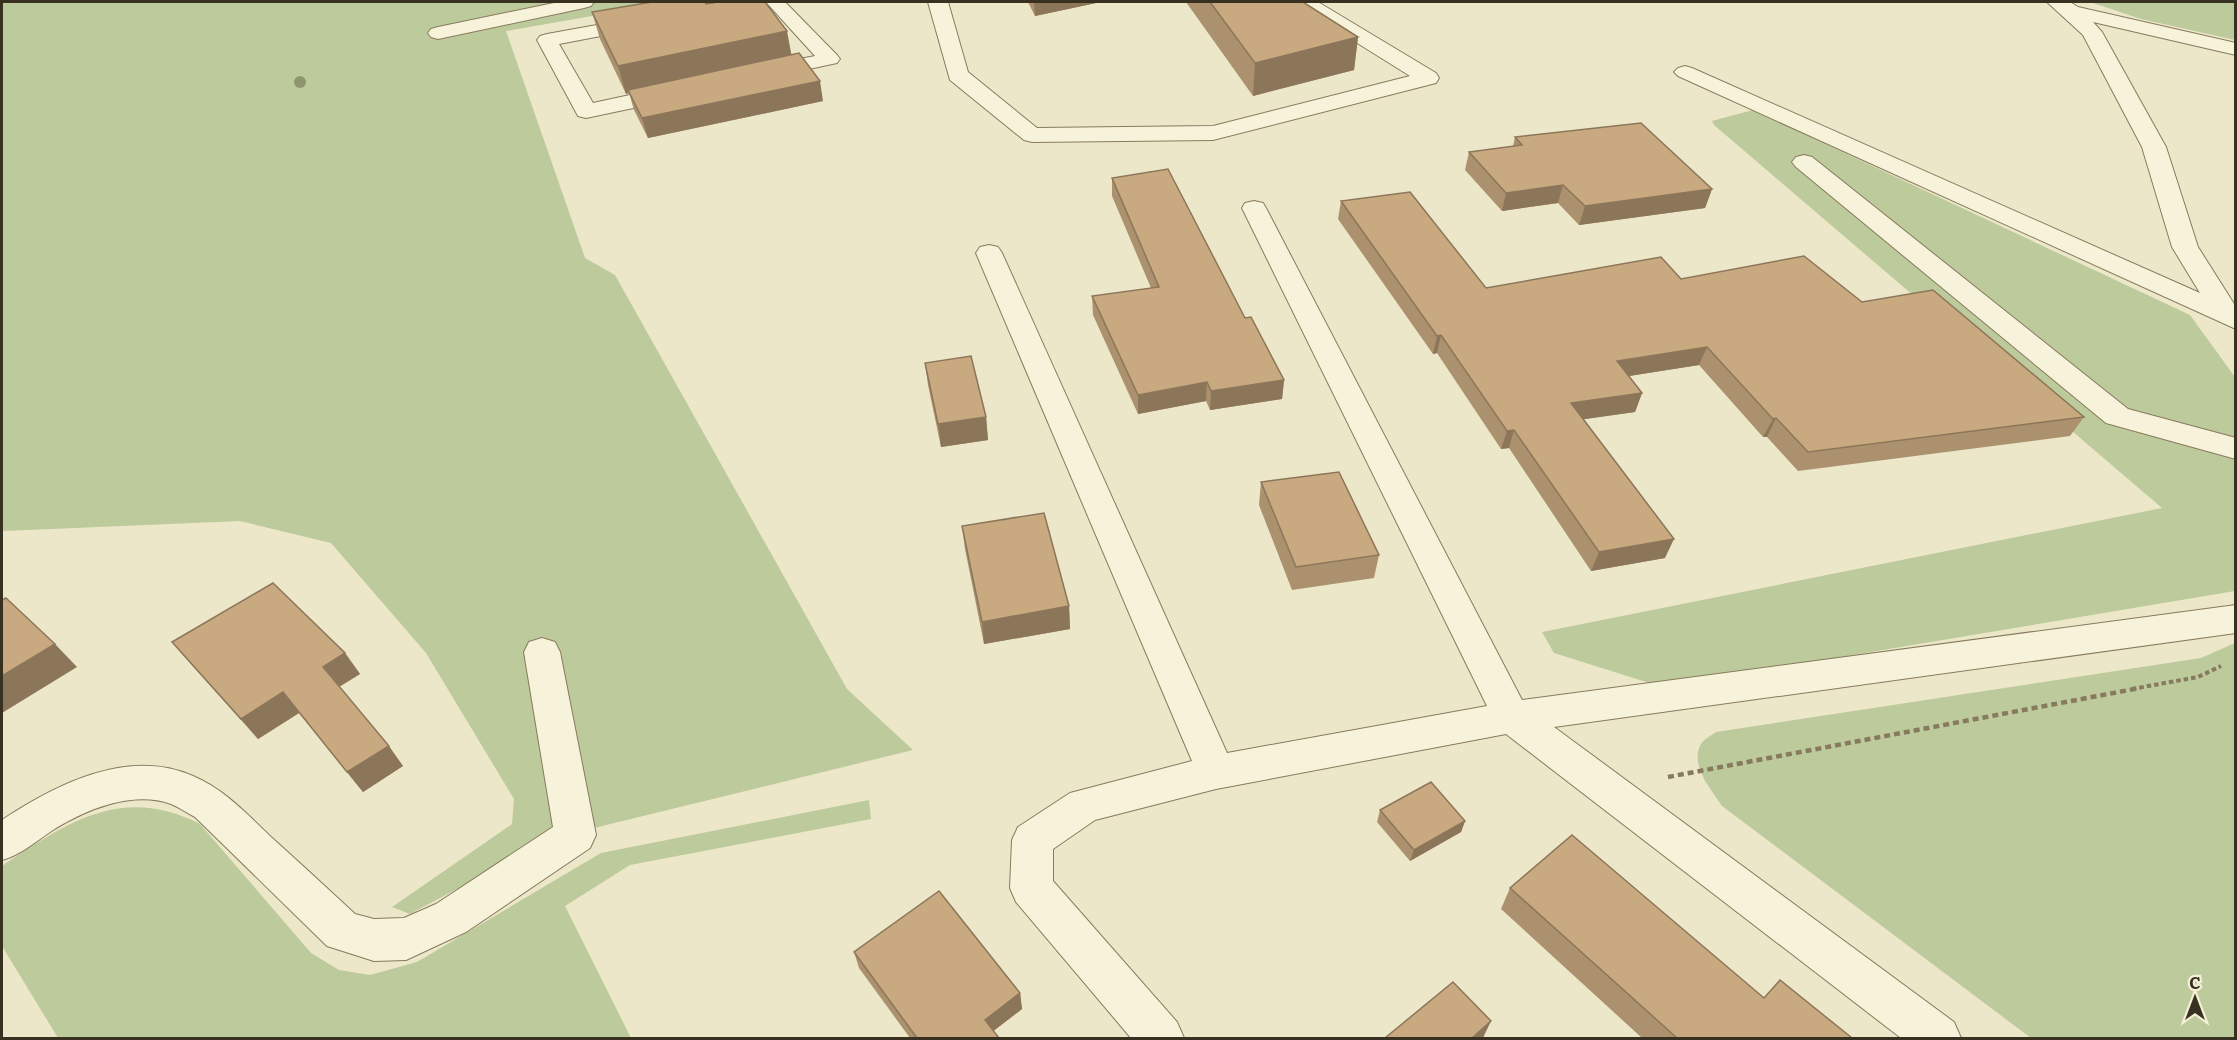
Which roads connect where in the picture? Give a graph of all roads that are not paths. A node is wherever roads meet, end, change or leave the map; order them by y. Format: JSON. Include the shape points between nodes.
{"nodes":[{"id":1,"x":584,"y":2,"type":"edge"},
{"id":2,"x":776,"y":2,"type":"edge"},
{"id":3,"x":938,"y":2,"type":"edge"},
{"id":4,"x":1305,"y":2,"type":"edge"},
{"id":5,"x":2113,"y":2,"type":"edge"},
{"id":6,"x":642,"y":5,"type":"edge"},
{"id":7,"x":2064,"y":6,"type":"edge"},
{"id":8,"x":2120,"y":23,"type":"junction"},
{"id":9,"x":438,"y":33,"type":"dead end"},
{"id":10,"x":2235,"y":49,"type":"edge"},
{"id":11,"x":1685,"y":72,"type":"dead end"},
{"id":12,"x":737,"y":79,"type":"edge"},
{"id":13,"x":690,"y":89,"type":"edge"},
{"id":14,"x":1804,"y":162,"type":"dead end"},
{"id":15,"x":1254,"y":208,"type":"dead end"},
{"id":16,"x":989,"y":254,"type":"dead end"},
{"id":17,"x":2231,"y":318,"type":"edge"},
{"id":18,"x":2235,"y":449,"type":"edge"},
{"id":19,"x":2235,"y":619,"type":"edge"},
{"id":20,"x":543,"y":652,"type":"dead end"},
{"id":21,"x":1512,"y":717,"type":"junction"},
{"id":22,"x":1216,"y":772,"type":"junction"},
{"id":23,"x":2,"y":842,"type":"edge"},
{"id":24,"x":1161,"y":1038,"type":"edge"},
{"id":25,"x":1938,"y":1038,"type":"edge"}],
"edges":[{"from":1,"to":9,"type":"street"},
{"from":2,"to":12,"type":"street","via":[[830,59]]},
{"from":3,"to":4,"type":"street","via":[[958,75],[1032,135],[1213,133],[1428,78]]},
{"from":5,"to":8,"type":"street"},
{"from":6,"to":13,"type":"street","via":[[658,20],[547,40],[585,111]]},
{"from":7,"to":8,"type":"street"},
{"from":7,"to":17,"type":"street","via":[[2092,32],[2154,147],[2185,247]]},
{"from":8,"to":10,"type":"street"},
{"from":11,"to":17,"type":"street"},
{"from":14,"to":18,"type":"street","via":[[2117,416]]},
{"from":15,"to":21,"type":"street"},
{"from":16,"to":22,"type":"street"},
{"from":19,"to":21,"type":"street"},
{"from":20,"to":23,"type":"street","via":[[575,835],[451,918],[406,939],[374,940],[342,931],[209,805],[179,788],[145,782],[101,788],[41,816]]},
{"from":21,"to":22,"type":"street"},
{"from":21,"to":25,"type":"street"},
{"from":22,"to":24,"type":"street","via":[[1084,805],[1033,840],[1031,888]]}]}
